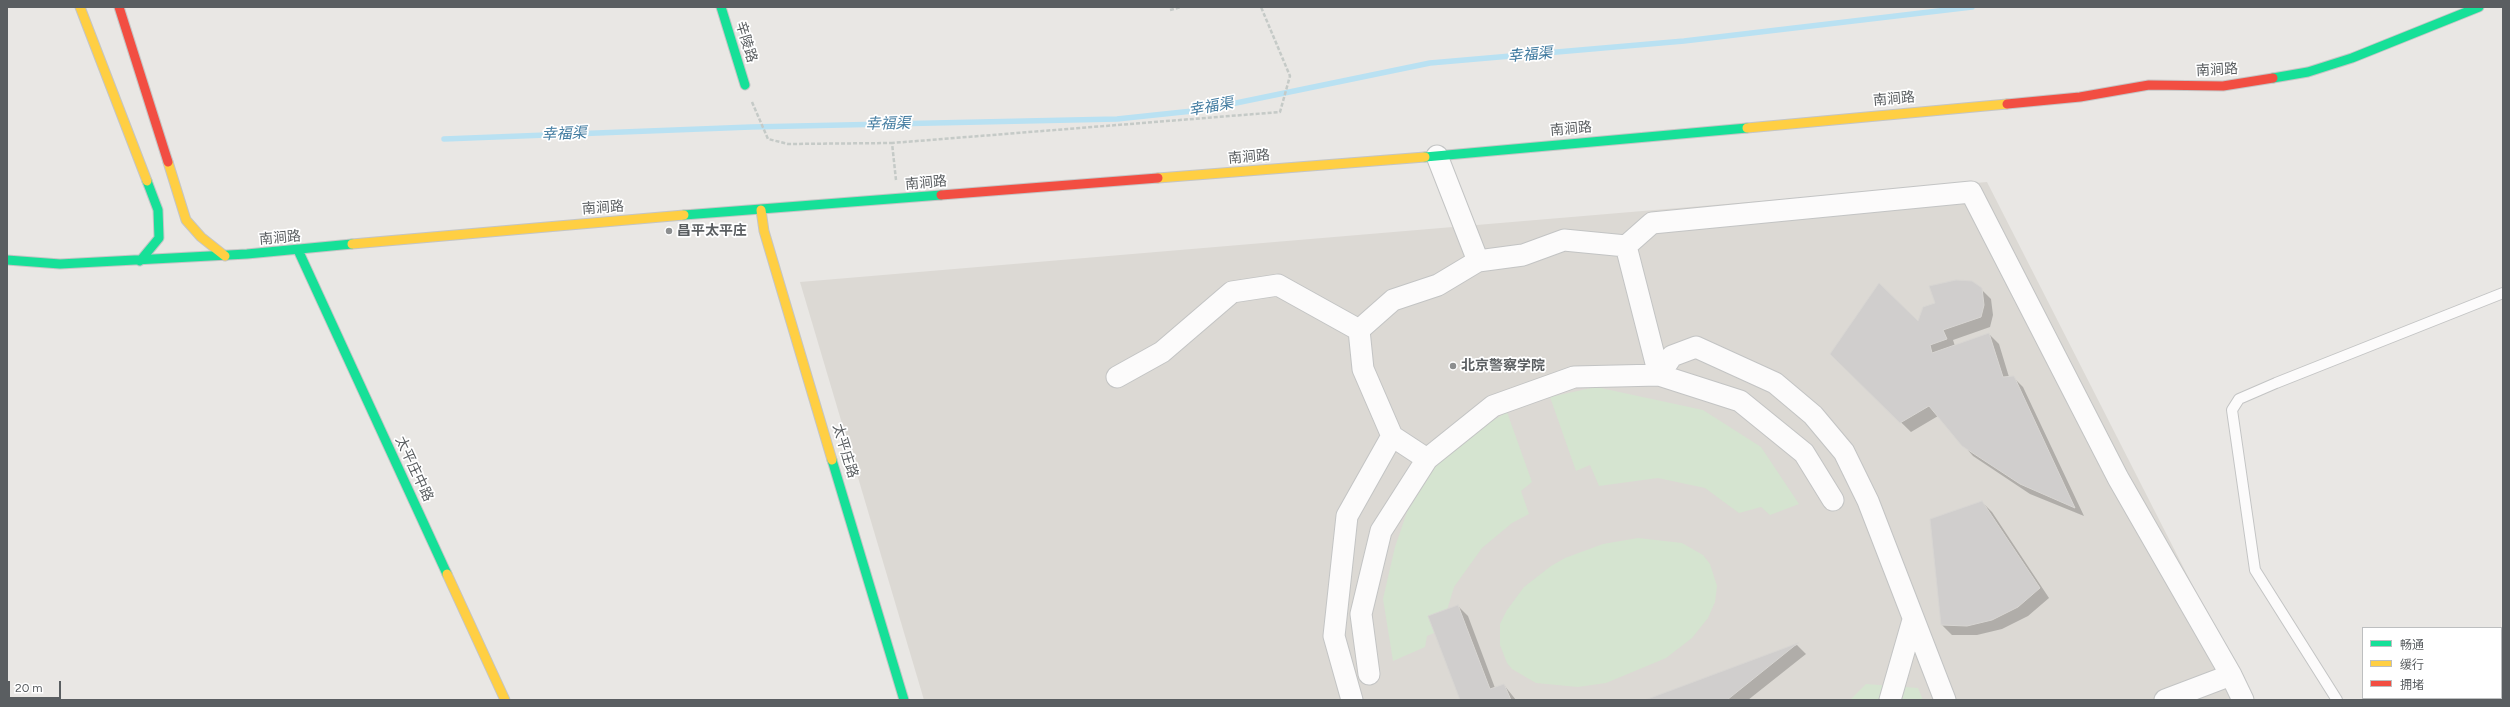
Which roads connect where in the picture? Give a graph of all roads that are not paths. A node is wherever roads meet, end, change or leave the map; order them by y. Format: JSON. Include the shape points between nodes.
{"nodes":[{"id":1,"x":80,"y":7,"type":"edge"},
{"id":2,"x":119,"y":7,"type":"edge"},
{"id":3,"x":721,"y":7,"type":"edge"},
{"id":4,"x":2479,"y":7,"type":"edge"},
{"id":5,"x":745,"y":86,"type":"dead end"},
{"id":6,"x":1437,"y":156,"type":"junction"},
{"id":7,"x":761,"y":210,"type":"junction"},
{"id":8,"x":1626,"y":246,"type":"junction"},
{"id":9,"x":298,"y":250,"type":"junction"},
{"id":10,"x":226,"y":256,"type":"junction"},
{"id":11,"x":7,"y":260,"type":"edge"},
{"id":12,"x":140,"y":261,"type":"junction"},
{"id":13,"x":1478,"y":261,"type":"junction"},
{"id":14,"x":2503,"y":293,"type":"edge"},
{"id":15,"x":1359,"y":330,"type":"junction"},
{"id":16,"x":1659,"y":375,"type":"junction"},
{"id":17,"x":1117,"y":377,"type":"dead end"},
{"id":18,"x":1392,"y":436,"type":"junction"},
{"id":19,"x":1427,"y":459,"type":"junction"},
{"id":20,"x":1832,"y":500,"type":"dead end"},
{"id":21,"x":1913,"y":620,"type":"junction"},
{"id":22,"x":1369,"y":674,"type":"dead end"},
{"id":23,"x":2231,"y":675,"type":"junction"},
{"id":24,"x":505,"y":700,"type":"edge"},
{"id":25,"x":904,"y":700,"type":"edge"},
{"id":26,"x":1352,"y":700,"type":"edge"},
{"id":27,"x":1890,"y":700,"type":"edge"},
{"id":28,"x":1945,"y":700,"type":"edge"},
{"id":29,"x":2165,"y":700,"type":"edge"},
{"id":30,"x":2243,"y":700,"type":"edge"},
{"id":31,"x":2337,"y":700,"type":"edge"}],
"edges":[{"from":1,"to":12,"type":"main road","via":[[158,210],[159,238]]},
{"from":2,"to":10,"type":"main road","via":[[186,220],[201,237]]},
{"from":3,"to":5,"type":"main road","name":"辛陵路"},
{"from":4,"to":6,"type":"main road","name":"南涧路","via":[[2345,61],[2308,72],[2224,86],[2149,84],[2080,96]]},
{"from":6,"to":7,"type":"main road","name":"南涧路"},
{"from":6,"to":13,"type":"street"},
{"from":7,"to":9,"type":"main road","name":"南涧路"},
{"from":7,"to":25,"type":"main road","name":"太平庄路","via":[[766,238]]},
{"from":8,"to":13,"type":"street","via":[[1564,240],[1523,255]]},
{"from":8,"to":16,"type":"street"},
{"from":8,"to":23,"type":"street","via":[[1652,223],[1971,192],[2118,478]]},
{"from":9,"to":10,"type":"main road","name":"南涧路"},
{"from":9,"to":24,"type":"main road","name":"太平庄中路"},
{"from":10,"to":12,"type":"main road","name":"南涧路"},
{"from":11,"to":12,"type":"main road","name":"南涧路","via":[[60,264]]},
{"from":13,"to":15,"type":"street","via":[[1438,285],[1393,300]]},
{"from":14,"to":31,"type":"lane","via":[[2276,383],[2239,399],[2232,410],[2254,570]]},
{"from":15,"to":17,"type":"street","via":[[1278,285],[1232,292],[1162,352]]},
{"from":15,"to":18,"type":"street","via":[[1363,369]]},
{"from":16,"to":19,"type":"street","via":[[1566,379],[1494,406]]},
{"from":16,"to":20,"type":"street","via":[[1740,401],[1804,453]]},
{"from":16,"to":21,"type":"street","via":[[1672,356],[1696,347],[1775,383],[1813,415],[1844,452],[1868,501]]},
{"from":18,"to":19,"type":"street"},
{"from":18,"to":26,"type":"street","via":[[1346,516],[1334,636]]},
{"from":19,"to":22,"type":"street","via":[[1381,531],[1361,614]]},
{"from":21,"to":27,"type":"street"},
{"from":21,"to":28,"type":"street"},
{"from":23,"to":29,"type":"street"},
{"from":23,"to":30,"type":"street"}]}
